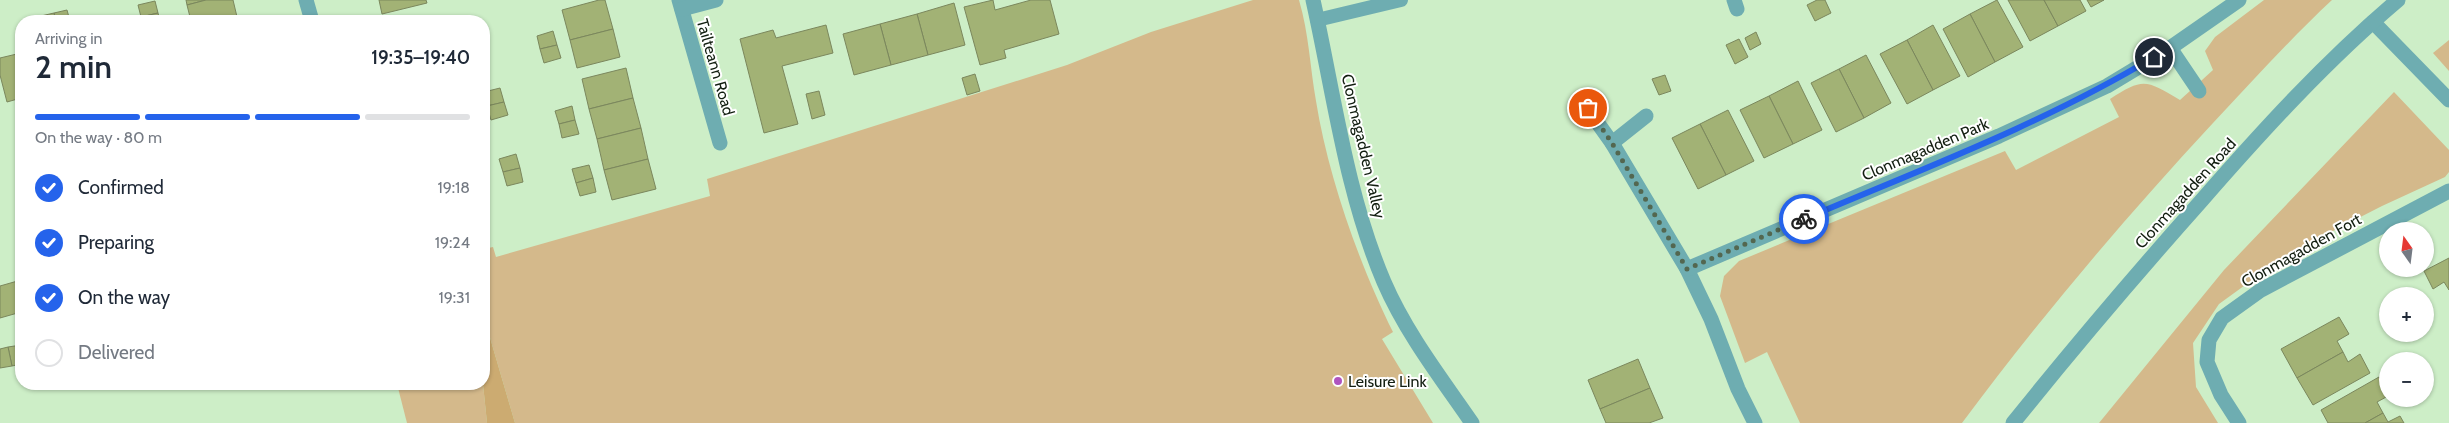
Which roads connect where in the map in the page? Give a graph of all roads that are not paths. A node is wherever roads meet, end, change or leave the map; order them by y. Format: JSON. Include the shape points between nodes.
{"nodes":[{"id":1,"x":306,"y":0,"type":"edge"},
{"id":2,"x":716,"y":0,"type":"edge"},
{"id":3,"x":1313,"y":0,"type":"edge"},
{"id":4,"x":1401,"y":0,"type":"edge"},
{"id":5,"x":2239,"y":0,"type":"edge"},
{"id":6,"x":2398,"y":0,"type":"edge"},
{"id":7,"x":680,"y":4,"type":"edge"},
{"id":8,"x":310,"y":15,"type":"edge"},
{"id":9,"x":1317,"y":20,"type":"junction"},
{"id":10,"x":2373,"y":22,"type":"junction"},
{"id":11,"x":2170,"y":48,"type":"junction"},
{"id":12,"x":2199,"y":91,"type":"dead end"},
{"id":13,"x":2449,"y":100,"type":"edge"},
{"id":14,"x":1588,"y":108,"type":"dead end"},
{"id":15,"x":1646,"y":116,"type":"dead end"},
{"id":16,"x":720,"y":143,"type":"dead end"},
{"id":17,"x":1612,"y":143,"type":"junction"},
{"id":18,"x":2449,"y":190,"type":"edge"},
{"id":19,"x":1687,"y":269,"type":"junction"},
{"id":20,"x":1472,"y":423,"type":"edge"},
{"id":21,"x":1755,"y":423,"type":"edge"},
{"id":22,"x":2013,"y":423,"type":"edge"},
{"id":23,"x":2239,"y":423,"type":"edge"}],
"edges":[{"from":1,"to":8,"type":"street"},
{"from":2,"to":7,"type":"street"},
{"from":3,"to":9,"type":"street","name":"Clonmagadden Valley"},
{"from":4,"to":9,"type":"lane"},
{"from":5,"to":11,"type":"street","name":"Clonmagadden Park"},
{"from":6,"to":10,"type":"street","name":"Clonmagadden Road"},
{"from":7,"to":16,"type":"street","name":"Tailteann Road"},
{"from":9,"to":20,"type":"street","name":"Clonmagadden Valley","via":[[1355,197],[1384,282],[1412,335]]},
{"from":10,"to":13,"type":"street"},
{"from":10,"to":22,"type":"street","name":"Clonmagadden Road","via":[[2261,133],[2121,291]]},
{"from":11,"to":12,"type":"street"},
{"from":11,"to":19,"type":"street","name":"Clonmagadden Park","via":[[2108,86],[1999,136]]},
{"from":14,"to":17,"type":"street"},
{"from":15,"to":17,"type":"street"},
{"from":17,"to":19,"type":"street"},
{"from":18,"to":23,"type":"street","name":"Clonmagadden Fort","via":[[2261,290],[2222,318],[2209,340],[2207,362],[2221,395]]},
{"from":19,"to":21,"type":"street"}]}
